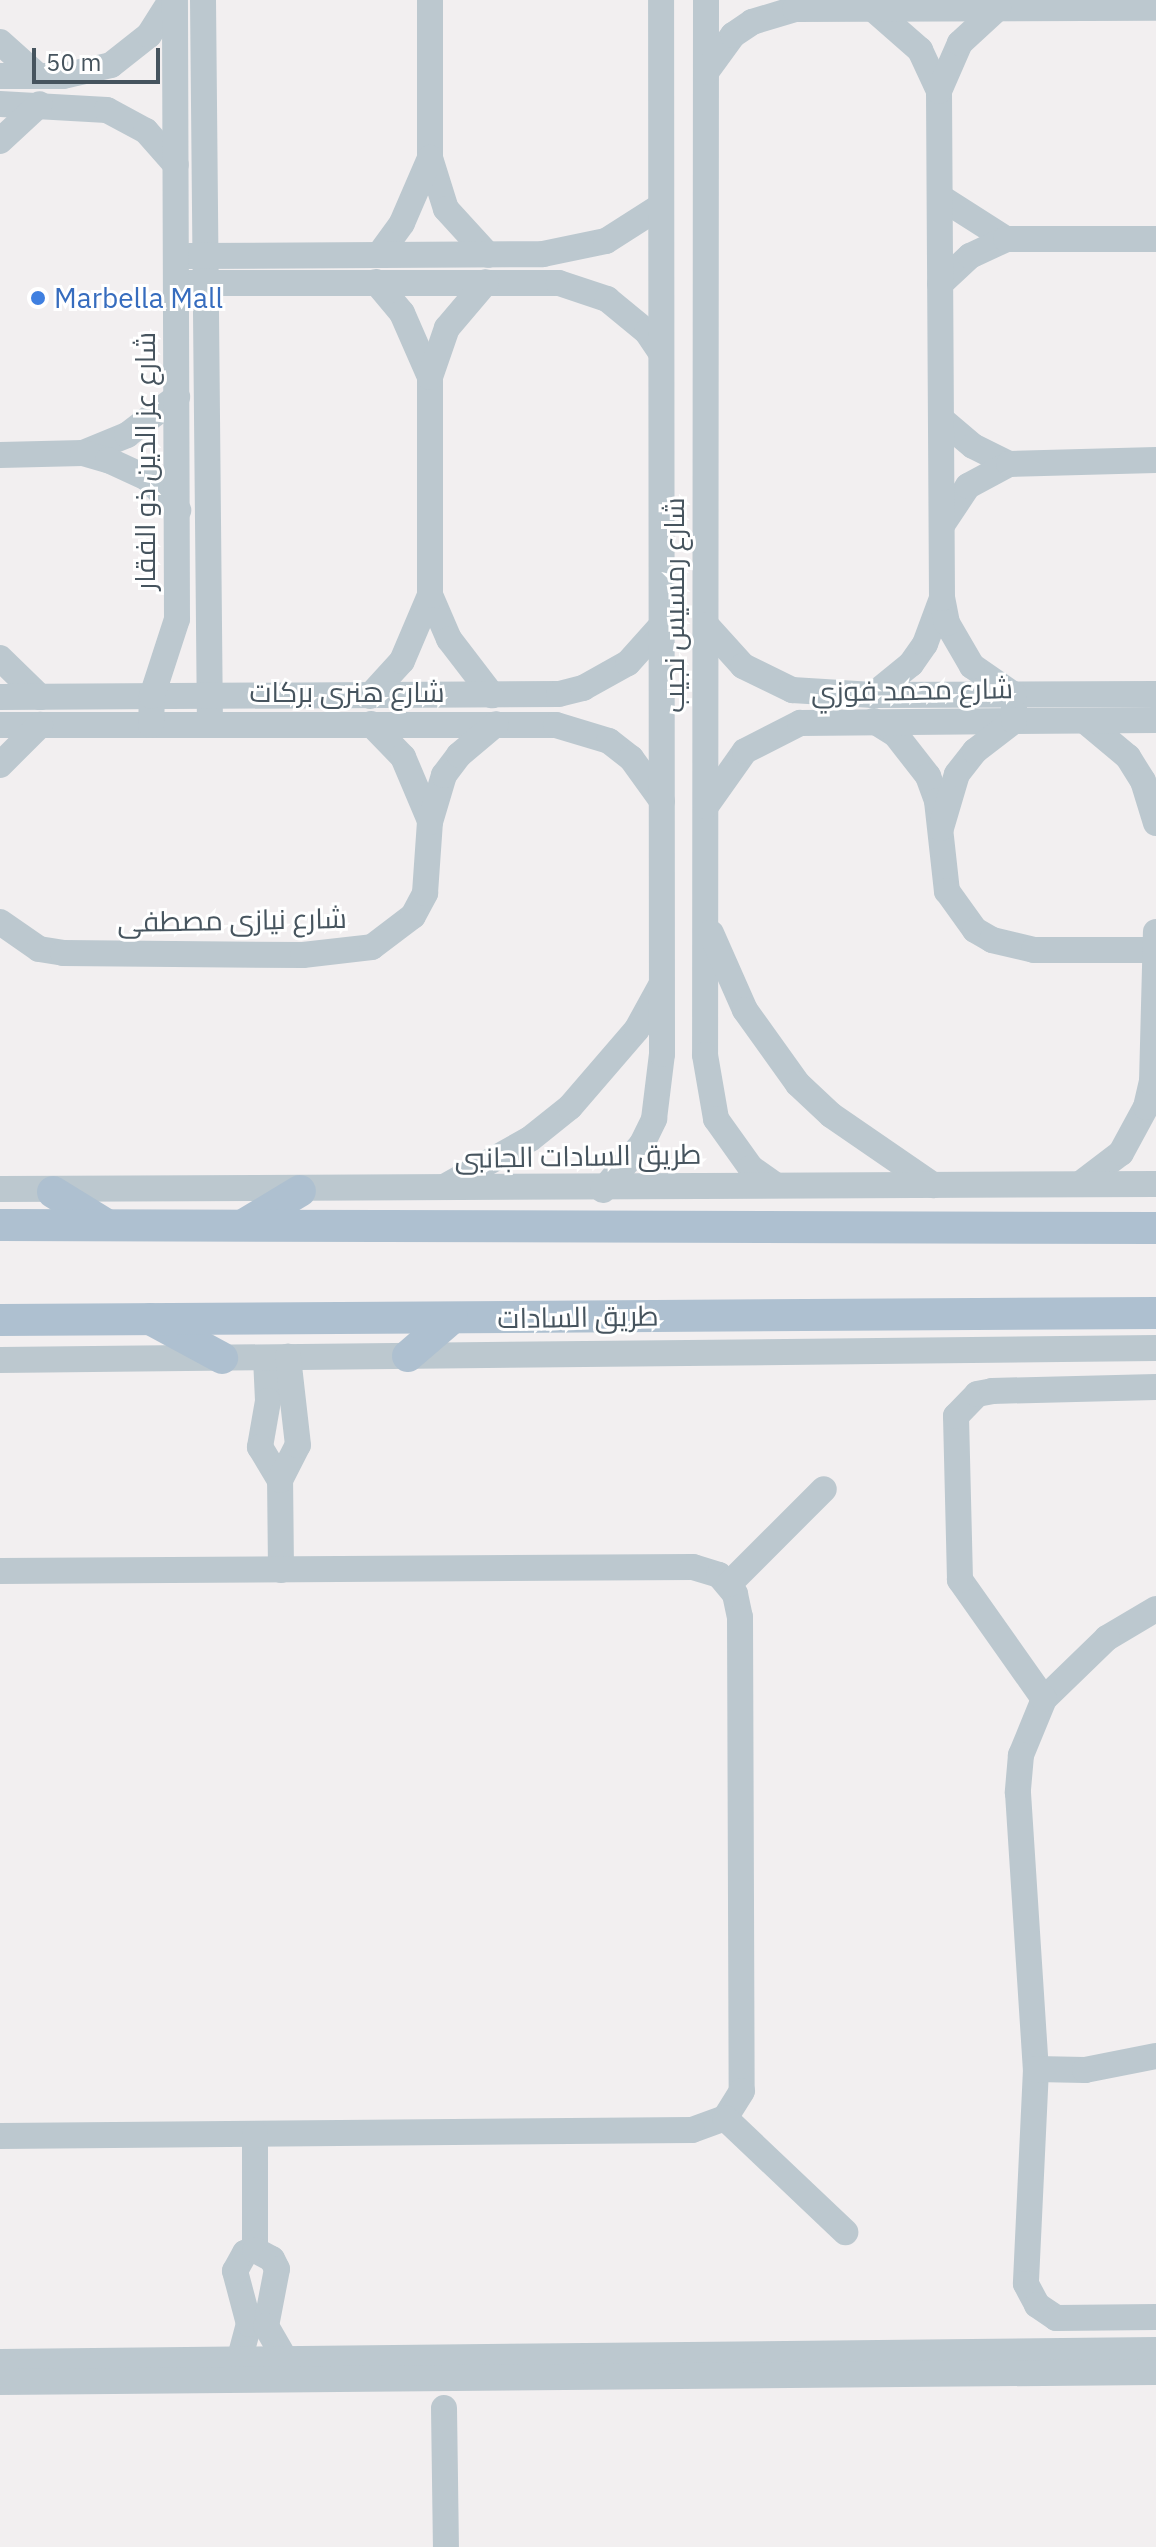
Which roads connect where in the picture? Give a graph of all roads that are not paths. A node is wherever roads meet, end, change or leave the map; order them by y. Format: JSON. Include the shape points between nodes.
{"nodes":[{"id":1,"x":173,"y":0,"type":"edge"},
{"id":2,"x":203,"y":0,"type":"edge"},
{"id":3,"x":430,"y":0,"type":"edge"},
{"id":4,"x":661,"y":0,"type":"edge"},
{"id":5,"x":706,"y":0,"type":"edge"},
{"id":6,"x":842,"y":4,"type":"edge"},
{"id":7,"x":872,"y":8,"type":"junction"},
{"id":8,"x":998,"y":8,"type":"junction"},
{"id":9,"x":1156,"y":8,"type":"edge"},
{"id":10,"x":0,"y":42,"type":"edge"},
{"id":11,"x":706,"y":72,"type":"junction"},
{"id":12,"x":0,"y":76,"type":"edge"},
{"id":13,"x":38,"y":76,"type":"junction"},
{"id":14,"x":939,"y":91,"type":"junction"},
{"id":15,"x":0,"y":104,"type":"edge"},
{"id":16,"x":40,"y":104,"type":"junction"},
{"id":17,"x":0,"y":141,"type":"edge"},
{"id":18,"x":430,"y":158,"type":"junction"},
{"id":19,"x":176,"y":165,"type":"junction"},
{"id":20,"x":940,"y":197,"type":"junction"},
{"id":21,"x":661,"y":206,"type":"junction"},
{"id":22,"x":1006,"y":239,"type":"junction"},
{"id":23,"x":1156,"y":239,"type":"edge"},
{"id":24,"x":379,"y":255,"type":"junction"},
{"id":25,"x":488,"y":255,"type":"junction"},
{"id":26,"x":176,"y":256,"type":"junction"},
{"id":27,"x":204,"y":256,"type":"junction"},
{"id":28,"x":376,"y":282,"type":"junction"},
{"id":29,"x":486,"y":282,"type":"junction"},
{"id":30,"x":177,"y":283,"type":"junction"},
{"id":31,"x":204,"y":283,"type":"junction"},
{"id":32,"x":940,"y":284,"type":"junction"},
{"id":33,"x":661,"y":353,"type":"junction"},
{"id":34,"x":430,"y":377,"type":"junction"},
{"id":35,"x":177,"y":397,"type":"junction"},
{"id":36,"x":941,"y":419,"type":"junction"},
{"id":37,"x":83,"y":453,"type":"junction"},
{"id":38,"x":0,"y":455,"type":"edge"},
{"id":39,"x":1156,"y":460,"type":"edge"},
{"id":40,"x":1009,"y":464,"type":"junction"},
{"id":41,"x":178,"y":510,"type":"junction"},
{"id":42,"x":942,"y":525,"type":"junction"},
{"id":43,"x":178,"y":548,"type":"junction"},
{"id":44,"x":205,"y":548,"type":"junction"},
{"id":45,"x":430,"y":595,"type":"junction"},
{"id":46,"x":942,"y":598,"type":"junction"},
{"id":47,"x":662,"y":625,"type":"junction"},
{"id":48,"x":706,"y":625,"type":"junction"},
{"id":49,"x":0,"y":658,"type":"edge"},
{"id":50,"x":822,"y":694,"type":"junction"},
{"id":51,"x":1156,"y":694,"type":"edge"},
{"id":52,"x":492,"y":695,"type":"junction"},
{"id":53,"x":152,"y":696,"type":"junction"},
{"id":54,"x":209,"y":696,"type":"junction"},
{"id":55,"x":370,"y":696,"type":"junction"},
{"id":56,"x":0,"y":697,"type":"edge"},
{"id":57,"x":40,"y":697,"type":"junction"},
{"id":58,"x":874,"y":708,"type":"junction"},
{"id":59,"x":1014,"y":708,"type":"junction"},
{"id":60,"x":1156,"y":720,"type":"edge"},
{"id":61,"x":820,"y":721,"type":"junction"},
{"id":62,"x":1085,"y":721,"type":"junction"},
{"id":63,"x":371,"y":724,"type":"junction"},
{"id":64,"x":496,"y":724,"type":"junction"},
{"id":65,"x":0,"y":725,"type":"edge"},
{"id":66,"x":40,"y":725,"type":"junction"},
{"id":67,"x":151,"y":725,"type":"junction"},
{"id":68,"x":210,"y":725,"type":"junction"},
{"id":69,"x":0,"y":765,"type":"edge"},
{"id":70,"x":662,"y":803,"type":"junction"},
{"id":71,"x":706,"y":806,"type":"junction"},
{"id":72,"x":430,"y":822,"type":"junction"},
{"id":73,"x":1156,"y":823,"type":"edge"},
{"id":74,"x":941,"y":828,"type":"junction"},
{"id":75,"x":705,"y":918,"type":"junction"},
{"id":76,"x":0,"y":922,"type":"edge"},
{"id":77,"x":1156,"y":932,"type":"edge"},
{"id":78,"x":1156,"y":950,"type":"edge"},
{"id":79,"x":662,"y":984,"type":"junction"},
{"id":80,"x":662,"y":1054,"type":"junction"},
{"id":81,"x":705,"y":1055,"type":"junction"},
{"id":82,"x":1080,"y":1184,"type":"junction"},
{"id":83,"x":1156,"y":1184,"type":"edge"},
{"id":84,"x":775,"y":1185,"type":"junction"},
{"id":85,"x":933,"y":1185,"type":"junction"},
{"id":86,"x":0,"y":1189,"type":"edge"},
{"id":87,"x":438,"y":1190,"type":"junction"},
{"id":88,"x":603,"y":1190,"type":"junction"},
{"id":89,"x":300,"y":1191,"type":"junction"},
{"id":90,"x":53,"y":1192,"type":"junction"},
{"id":91,"x":105,"y":1224,"type":"junction"},
{"id":92,"x":245,"y":1224,"type":"junction"},
{"id":93,"x":0,"y":1225,"type":"edge"},
{"id":94,"x":1156,"y":1228,"type":"edge"},
{"id":95,"x":1156,"y":1313,"type":"edge"},
{"id":96,"x":147,"y":1317,"type":"junction"},
{"id":97,"x":452,"y":1318,"type":"junction"},
{"id":98,"x":14,"y":1319,"type":"edge"},
{"id":99,"x":0,"y":1338,"type":"edge"},
{"id":100,"x":1156,"y":1348,"type":"edge"},
{"id":101,"x":408,"y":1356,"type":"junction"},
{"id":102,"x":277,"y":1357,"type":"junction"},
{"id":103,"x":222,"y":1358,"type":"junction"},
{"id":104,"x":0,"y":1360,"type":"edge"},
{"id":105,"x":1156,"y":1387,"type":"edge"},
{"id":106,"x":266,"y":1412,"type":"junction"},
{"id":107,"x":292,"y":1413,"type":"junction"},
{"id":108,"x":280,"y":1480,"type":"junction"},
{"id":109,"x":824,"y":1489,"type":"dead end"},
{"id":110,"x":281,"y":1570,"type":"junction"},
{"id":111,"x":0,"y":1571,"type":"edge"},
{"id":112,"x":729,"y":1584,"type":"junction"},
{"id":113,"x":1156,"y":1609,"type":"edge"},
{"id":114,"x":1044,"y":1699,"type":"junction"},
{"id":115,"x":1156,"y":2056,"type":"edge"},
{"id":116,"x":1036,"y":2069,"type":"junction"},
{"id":117,"x":725,"y":2118,"type":"junction"},
{"id":118,"x":255,"y":2134,"type":"junction"},
{"id":119,"x":0,"y":2136,"type":"edge"},
{"id":120,"x":845,"y":2232,"type":"dead end"},
{"id":121,"x":255,"y":2250,"type":"junction"},
{"id":122,"x":257,"y":2312,"type":"junction"},
{"id":123,"x":1156,"y":2317,"type":"edge"},
{"id":124,"x":1156,"y":2350,"type":"edge"},
{"id":125,"x":286,"y":2360,"type":"junction"},
{"id":126,"x":239,"y":2361,"type":"junction"},
{"id":127,"x":1050,"y":2361,"type":"junction"},
{"id":128,"x":0,"y":2362,"type":"edge"},
{"id":129,"x":1156,"y":2372,"type":"edge"},
{"id":130,"x":0,"y":2382,"type":"edge"},
{"id":131,"x":444,"y":2408,"type":"dead end"},
{"id":132,"x":446,"y":2547,"type":"edge"}],
"edges":[{"from":1,"to":13,"type":"street","via":[[149,35],[111,65],[87,73]]},
{"from":1,"to":19,"type":"street","name":"شارع عز الدين ذو الفقار"},
{"from":2,"to":27,"type":"street"},
{"from":3,"to":18,"type":"street"},
{"from":4,"to":21,"type":"street","name":"شارع رمسيس نجيب"},
{"from":5,"to":11,"type":"street","name":"شارع رمسيس نجيب"},
{"from":6,"to":7,"type":"street"},
{"from":6,"to":11,"type":"street","via":[[795,9],[752,22],[733,35]]},
{"from":7,"to":8,"type":"street"},
{"from":7,"to":14,"type":"street","via":[[920,50]]},
{"from":8,"to":9,"type":"street"},
{"from":8,"to":14,"type":"street","via":[[960,43]]},
{"from":10,"to":13,"type":"street"},
{"from":11,"to":48,"type":"street","name":"شارع رمسيس نجيب"},
{"from":12,"to":13,"type":"street"},
{"from":14,"to":20,"type":"street"},
{"from":15,"to":16,"type":"street"},
{"from":16,"to":17,"type":"street"},
{"from":16,"to":19,"type":"street","via":[[85,105],[127,118]]},
{"from":18,"to":24,"type":"street","via":[[402,223]]},
{"from":18,"to":25,"type":"street","via":[[446,209]]},
{"from":19,"to":26,"type":"street","name":"شارع عز الدين ذو الفقار"},
{"from":20,"to":22,"type":"street"},
{"from":20,"to":32,"type":"street"},
{"from":21,"to":25,"type":"street","via":[[606,241],[575,251]]},
{"from":21,"to":33,"type":"street","name":"شارع رمسيس نجيب"},
{"from":22,"to":23,"type":"street"},
{"from":22,"to":32,"type":"street","via":[[970,256]]},
{"from":24,"to":25,"type":"street"},
{"from":24,"to":27,"type":"street"},
{"from":26,"to":27,"type":"street"},
{"from":26,"to":30,"type":"street","name":"شارع عز الدين ذو الفقار"},
{"from":27,"to":31,"type":"street"},
{"from":28,"to":29,"type":"street"},
{"from":28,"to":31,"type":"street"},
{"from":28,"to":34,"type":"street","via":[[402,313]]},
{"from":29,"to":33,"type":"street","via":[[546,281],[584,289],[628,314]]},
{"from":29,"to":34,"type":"street","via":[[447,328]]},
{"from":30,"to":31,"type":"street"},
{"from":30,"to":35,"type":"street","name":"شارع عز الدين ذو الفقار"},
{"from":31,"to":44,"type":"street"},
{"from":32,"to":36,"type":"street"},
{"from":33,"to":47,"type":"street","name":"شارع رمسيس نجيب"},
{"from":34,"to":45,"type":"street"},
{"from":35,"to":37,"type":"street","via":[[127,435]]},
{"from":35,"to":41,"type":"street","name":"شارع عز الدين ذو الفقار"},
{"from":36,"to":40,"type":"street","via":[[973,446]]},
{"from":36,"to":42,"type":"street"},
{"from":37,"to":38,"type":"street"},
{"from":37,"to":41,"type":"street","via":[[147,478]]},
{"from":39,"to":40,"type":"street"},
{"from":40,"to":42,"type":"street","via":[[968,486]]},
{"from":41,"to":43,"type":"street","name":"شارع عز الدين ذو الفقار"},
{"from":42,"to":46,"type":"street"},
{"from":43,"to":44,"type":"street"},
{"from":43,"to":53,"type":"street","name":"شارع عز الدين ذو الفقار","via":[[175,629]]},
{"from":44,"to":54,"type":"street"},
{"from":45,"to":52,"type":"street","via":[[461,659]]},
{"from":45,"to":55,"type":"street","via":[[402,661]]},
{"from":46,"to":58,"type":"street","via":[[931,633]]},
{"from":46,"to":59,"type":"street","via":[[947,623],[972,666]]},
{"from":47,"to":52,"type":"street","name":"شارع هنرى بركات","via":[[628,663],[583,688],[559,694]]},
{"from":47,"to":70,"type":"street","name":"شارع رمسيس نجيب"},
{"from":48,"to":50,"type":"street","name":"شارع محمد فوزي","via":[[743,666],[766,680]]},
{"from":48,"to":71,"type":"street","name":"شارع رمسيس نجيب"},
{"from":49,"to":57,"type":"street"},
{"from":50,"to":58,"type":"street","name":"شارع محمد فوزي"},
{"from":50,"to":61,"type":"street","via":[[816,707]]},
{"from":51,"to":59,"type":"street","name":"شارع محمد فوزي"},
{"from":52,"to":55,"type":"street","name":"شارع هنرى بركات"},
{"from":53,"to":54,"type":"street","name":"شارع هنرى بركات"},
{"from":53,"to":57,"type":"street","name":"شارع هنرى بركات"},
{"from":53,"to":67,"type":"street","name":"شارع عز الدين ذو الفقار"},
{"from":54,"to":55,"type":"street","name":"شارع هنرى بركات"},
{"from":54,"to":68,"type":"street"},
{"from":56,"to":57,"type":"street","name":"شارع هنرى بركات"},
{"from":58,"to":59,"type":"street","name":"شارع محمد فوزي"},
{"from":58,"to":61,"type":"street","name":"شارع محمد فوزي"},
{"from":58,"to":74,"type":"street","via":[[928,776]]},
{"from":59,"to":62,"type":"street","name":"شارع محمد فوزي"},
{"from":59,"to":74,"type":"street","via":[[957,774]]},
{"from":60,"to":62,"type":"street","name":"شارع محمد فوزي"},
{"from":61,"to":71,"type":"street","name":"شارع محمد فوزي","via":[[761,739],[729,768]]},
{"from":62,"to":73,"type":"street","via":[[1128,757],[1143,781]]},
{"from":63,"to":64,"type":"street","name":"شارع هنرى بركات"},
{"from":63,"to":68,"type":"street","name":"شارع هنرى بركات"},
{"from":63,"to":72,"type":"street","name":"شارع نيازى مصطفى","via":[[403,757]]},
{"from":64,"to":70,"type":"street","name":"شارع هنرى بركات","via":[[556,725],[609,741],[640,768]]},
{"from":64,"to":72,"type":"street","name":"شارع نيازى مصطفى","via":[[476,738],[444,775]]},
{"from":65,"to":66,"type":"street","name":"شارع هنرى بركات"},
{"from":66,"to":67,"type":"street","name":"شارع هنرى بركات"},
{"from":66,"to":69,"type":"street"},
{"from":67,"to":68,"type":"street","name":"شارع هنرى بركات"},
{"from":70,"to":79,"type":"street","name":"شارع رمسيس نجيب"},
{"from":71,"to":75,"type":"street","name":"شارع رمسيس نجيب"},
{"from":72,"to":76,"type":"street","name":"شارع نيازى مصطفى","via":[[427,880],[413,916],[384,941],[348,954],[63,953],[39,949]]},
{"from":74,"to":78,"type":"street","via":[[947,891],[966,920],[992,940],[1034,950]]},
{"from":75,"to":81,"type":"street","name":"شارع رمسيس نجيب"},
{"from":75,"to":85,"type":"street","via":[[745,1010],[798,1084],[831,1115]]},
{"from":77,"to":78,"type":"street"},
{"from":78,"to":82,"type":"street","via":[[1152,1082],[1146,1107],[1121,1153]]},
{"from":79,"to":80,"type":"street","name":"شارع رمسيس نجيب"},
{"from":79,"to":87,"type":"street","via":[[637,1029],[570,1107],[530,1139]]},
{"from":80,"to":81,"type":"street","via":[[689,1064]]},
{"from":80,"to":88,"type":"street","name":"شارع رمسيس نجيب","via":[[660,1092],[648,1131],[626,1167]]},
{"from":81,"to":84,"type":"street","name":"شارع رمسيس نجيب","via":[[716,1119],[751,1168]]},
{"from":82,"to":83,"type":"street","name":"طريق السادات الجانبى"},
{"from":82,"to":85,"type":"street","name":"طريق السادات الجانبى"},
{"from":84,"to":85,"type":"street","name":"طريق السادات الجانبى"},
{"from":84,"to":88,"type":"street","name":"طريق السادات الجانبى"},
{"from":86,"to":90,"type":"street","name":"طريق السادات الجانبى"},
{"from":87,"to":88,"type":"street","name":"طريق السادات الجانبى"},
{"from":87,"to":89,"type":"street","name":"طريق السادات الجانبى"},
{"from":89,"to":90,"type":"street","name":"طريق السادات الجانبى"},
{"from":89,"to":92,"type":"main road"},
{"from":90,"to":91,"type":"main road"},
{"from":91,"to":92,"type":"main road"},
{"from":91,"to":93,"type":"main road"},
{"from":92,"to":94,"type":"main road"},
{"from":95,"to":97,"type":"main road","name":"طريق السادات"},
{"from":96,"to":97,"type":"main road","name":"طريق السادات"},
{"from":96,"to":98,"type":"main road","name":"طريق السادات"},
{"from":96,"to":103,"type":"main road"},
{"from":97,"to":101,"type":"main road"},
{"from":98,"to":99,"type":"main road"},
{"from":100,"to":101,"type":"street"},
{"from":101,"to":102,"type":"street"},
{"from":102,"to":103,"type":"street"},
{"from":102,"to":106,"type":"street"},
{"from":102,"to":107,"type":"street"},
{"from":103,"to":104,"type":"street"},
{"from":105,"to":114,"type":"street","via":[[992,1391],[977,1394],[956,1416],[960,1580]]},
{"from":106,"to":107,"type":"street"},
{"from":106,"to":108,"type":"street","via":[[260,1447]]},
{"from":107,"to":108,"type":"street","via":[[298,1445]]},
{"from":108,"to":110,"type":"street"},
{"from":109,"to":112,"type":"street"},
{"from":110,"to":111,"type":"street"},
{"from":110,"to":112,"type":"street","via":[[693,1567]]},
{"from":112,"to":117,"type":"street","via":[[740,1617],[742,2091]]},
{"from":113,"to":114,"type":"street","via":[[1107,1638]]},
{"from":114,"to":116,"type":"street","via":[[1021,1755],[1018,1793]]},
{"from":115,"to":116,"type":"street","via":[[1085,2070]]},
{"from":116,"to":123,"type":"street","via":[[1026,2284],[1037,2305],[1056,2318]]},
{"from":117,"to":118,"type":"street","via":[[692,2130]]},
{"from":117,"to":120,"type":"street"},
{"from":118,"to":119,"type":"street"},
{"from":118,"to":121,"type":"street"},
{"from":121,"to":122,"type":"street","via":[[245,2253],[235,2271]]},
{"from":121,"to":122,"type":"street","via":[[272,2259],[277,2269]]},
{"from":122,"to":125,"type":"street"},
{"from":122,"to":126,"type":"street"},
{"from":124,"to":127,"type":"street"},
{"from":125,"to":126,"type":"street"},
{"from":125,"to":127,"type":"street"},
{"from":126,"to":128,"type":"street"},
{"from":127,"to":129,"type":"street"},
{"from":127,"to":130,"type":"street"},
{"from":131,"to":132,"type":"street"}]}
